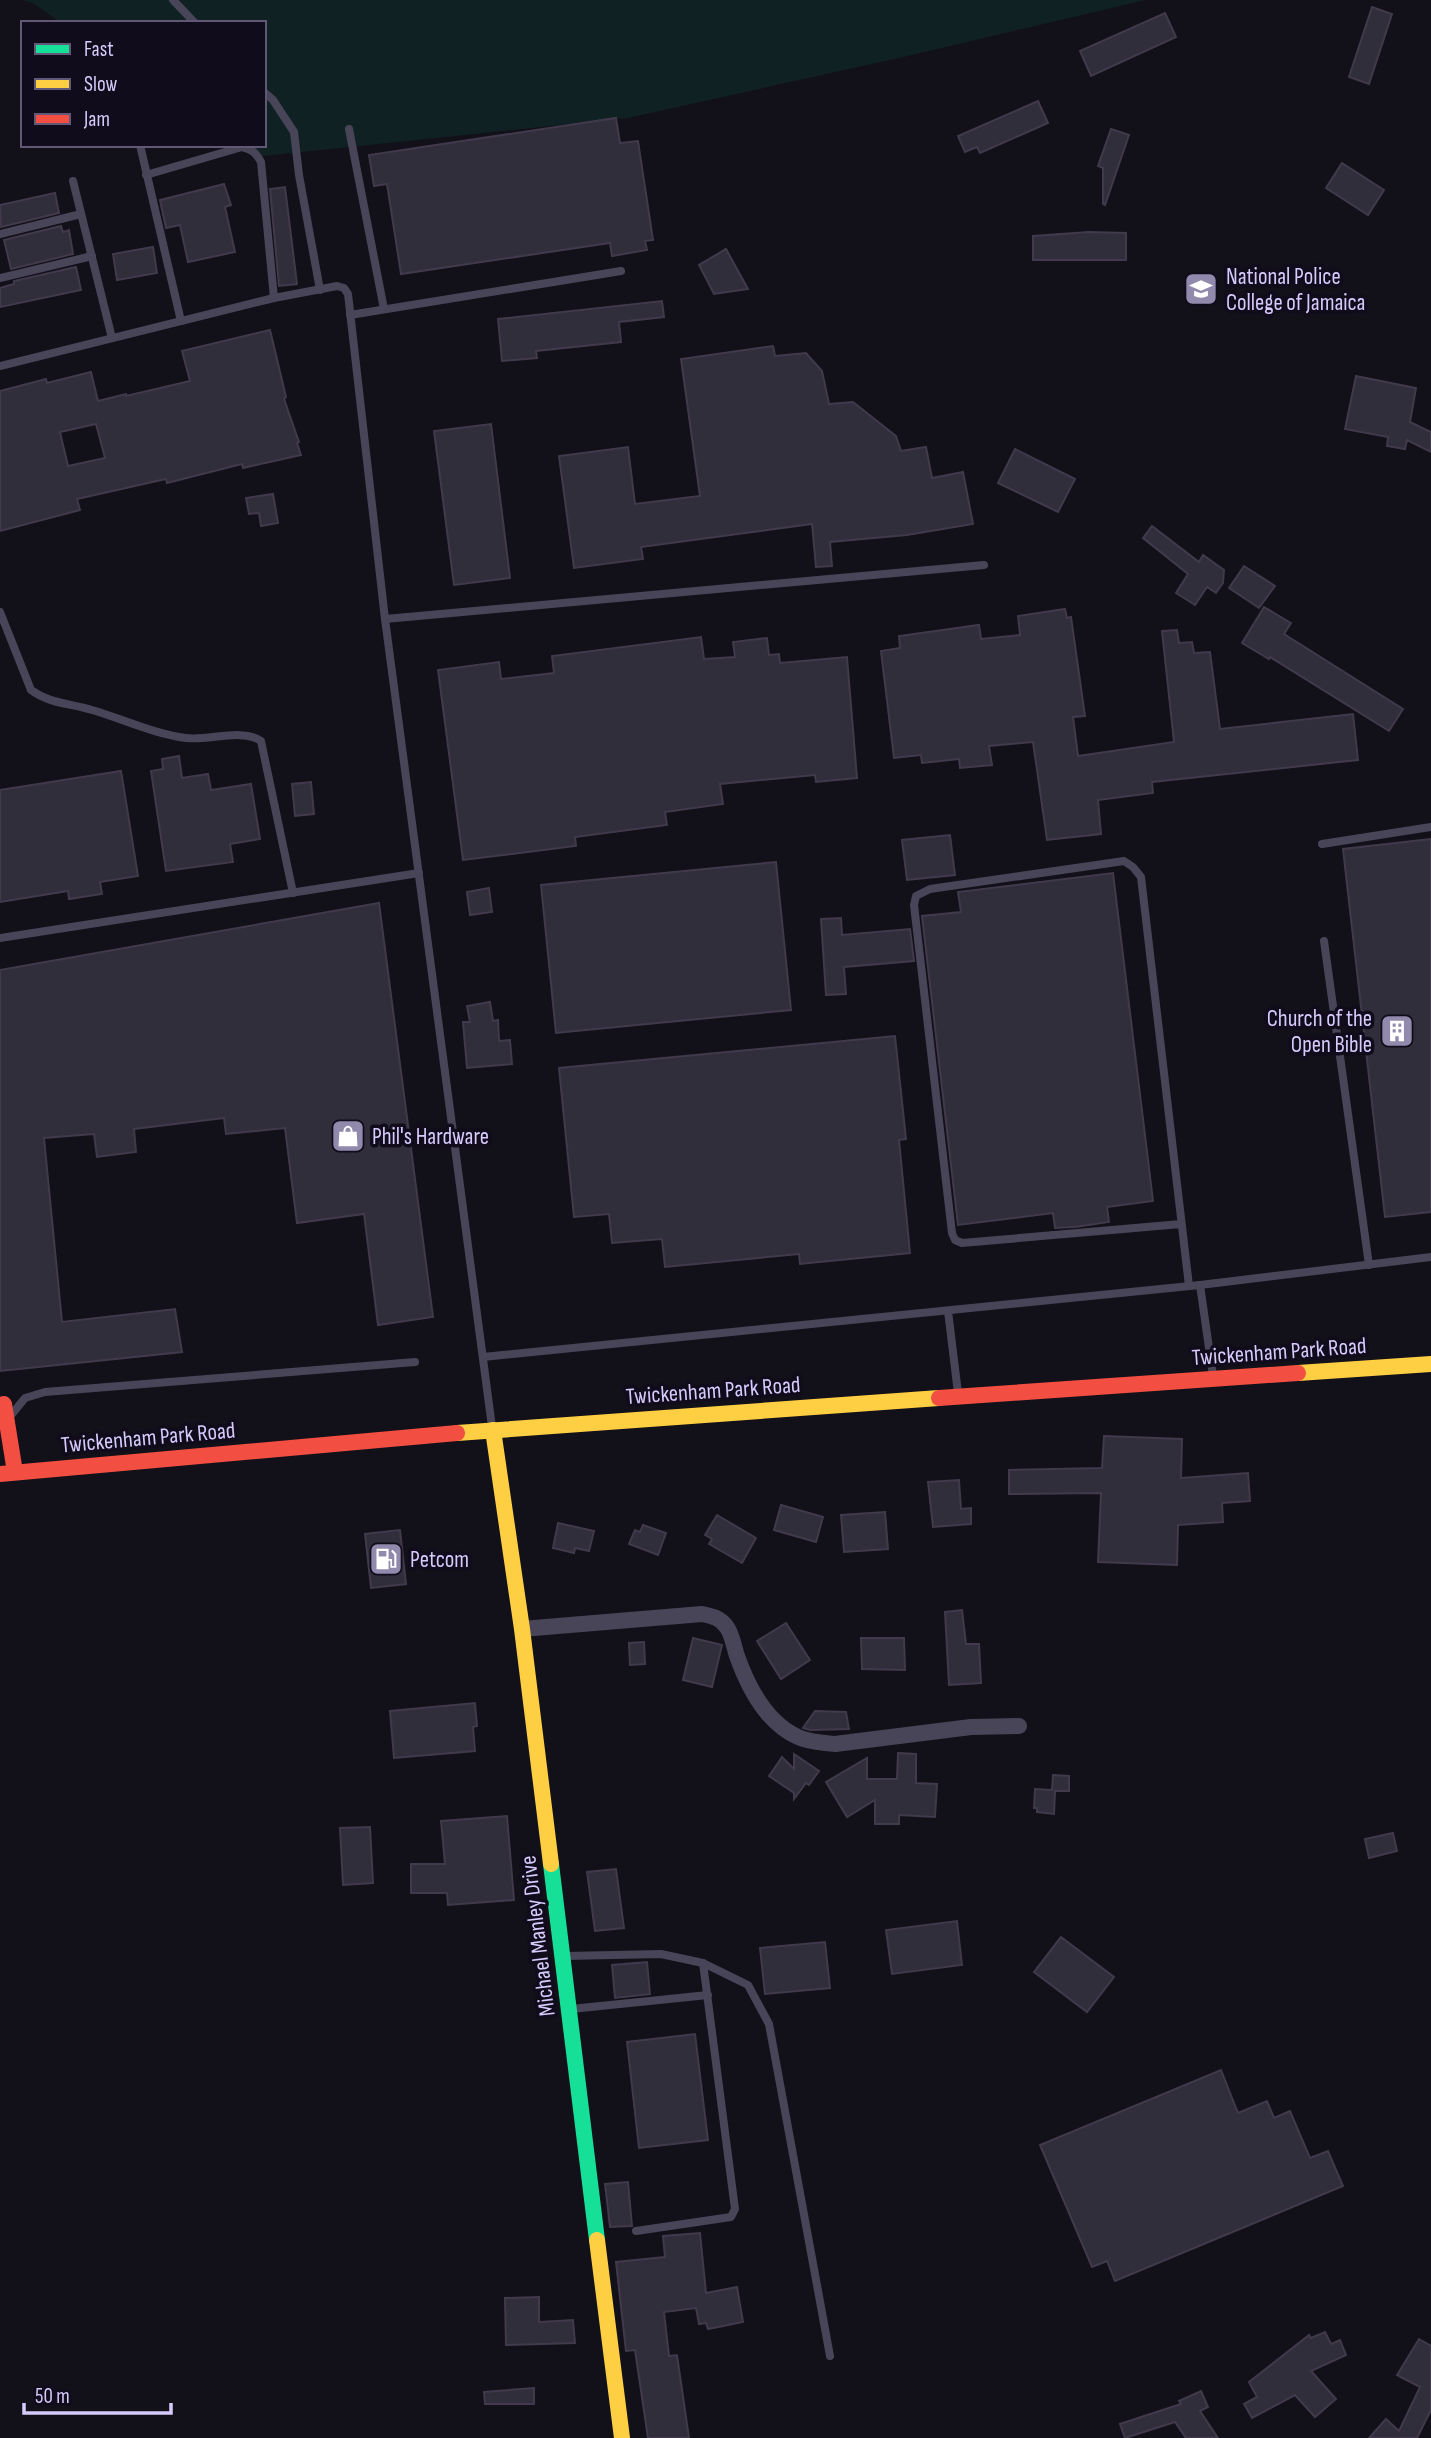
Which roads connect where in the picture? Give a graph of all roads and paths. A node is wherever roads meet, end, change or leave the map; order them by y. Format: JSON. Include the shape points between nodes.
{"nodes":[{"id":1,"x":173,"y":0,"type":"edge"},
{"id":2,"x":193,"y":21,"type":"edge"},
{"id":3,"x":266,"y":94,"type":"edge"},
{"id":4,"x":349,"y":129,"type":"dead end"},
{"id":5,"x":140,"y":147,"type":"edge"},
{"id":6,"x":146,"y":175,"type":"junction"},
{"id":7,"x":73,"y":181,"type":"dead end"},
{"id":8,"x":81,"y":214,"type":"junction"},
{"id":9,"x":0,"y":234,"type":"edge"},
{"id":10,"x":92,"y":256,"type":"junction"},
{"id":11,"x":621,"y":271,"type":"dead end"},
{"id":12,"x":0,"y":278,"type":"edge"},
{"id":13,"x":320,"y":290,"type":"junction"},
{"id":14,"x":274,"y":298,"type":"junction"},
{"id":15,"x":384,"y":309,"type":"junction"},
{"id":16,"x":351,"y":315,"type":"junction"},
{"id":17,"x":181,"y":321,"type":"junction"},
{"id":18,"x":113,"y":338,"type":"junction"},
{"id":19,"x":0,"y":366,"type":"edge"},
{"id":20,"x":984,"y":565,"type":"dead end"},
{"id":21,"x":0,"y":612,"type":"edge"},
{"id":22,"x":385,"y":619,"type":"junction"},
{"id":23,"x":1431,"y":827,"type":"edge"},
{"id":24,"x":1322,"y":844,"type":"dead end"},
{"id":25,"x":419,"y":873,"type":"junction"},
{"id":26,"x":293,"y":893,"type":"junction"},
{"id":27,"x":0,"y":938,"type":"edge"},
{"id":28,"x":1324,"y":941,"type":"dead end"},
{"id":29,"x":1181,"y":1224,"type":"junction"},
{"id":30,"x":1431,"y":1257,"type":"edge"},
{"id":31,"x":1369,"y":1265,"type":"junction"},
{"id":32,"x":1199,"y":1285,"type":"junction"},
{"id":33,"x":1189,"y":1286,"type":"junction"},
{"id":34,"x":948,"y":1311,"type":"junction"},
{"id":35,"x":483,"y":1357,"type":"junction"},
{"id":36,"x":415,"y":1362,"type":"dead end"},
{"id":37,"x":1431,"y":1364,"type":"edge"},
{"id":38,"x":1213,"y":1379,"type":"junction"},
{"id":39,"x":958,"y":1396,"type":"junction"},
{"id":40,"x":0,"y":1405,"type":"edge"},
{"id":41,"x":8,"y":1427,"type":"junction"},
{"id":42,"x":493,"y":1430,"type":"junction"},
{"id":43,"x":8,"y":1473,"type":"edge"},
{"id":44,"x":522,"y":1629,"type":"junction"},
{"id":45,"x":1020,"y":1726,"type":"dead end"},
{"id":46,"x":562,"y":1956,"type":"junction"},
{"id":47,"x":703,"y":1963,"type":"junction"},
{"id":48,"x":708,"y":1995,"type":"junction"},
{"id":49,"x":568,"y":2009,"type":"junction"},
{"id":50,"x":636,"y":2231,"type":"dead end"},
{"id":51,"x":830,"y":2356,"type":"dead end"},
{"id":52,"x":621,"y":2438,"type":"edge"}],
"edges":[{"from":1,"to":2,"type":"lane"},
{"from":3,"to":13,"type":"lane","via":[[294,132]]},
{"from":4,"to":15,"type":"lane"},
{"from":5,"to":6,"type":"lane"},
{"from":6,"to":14,"type":"lane","via":[[242,147],[257,154]]},
{"from":6,"to":17,"type":"lane"},
{"from":7,"to":8,"type":"lane"},
{"from":8,"to":9,"type":"lane"},
{"from":8,"to":10,"type":"lane"},
{"from":10,"to":12,"type":"lane"},
{"from":10,"to":18,"type":"lane"},
{"from":11,"to":15,"type":"lane"},
{"from":13,"to":14,"type":"lane"},
{"from":13,"to":16,"type":"lane","via":[[344,288]]},
{"from":14,"to":17,"type":"lane"},
{"from":15,"to":16,"type":"lane"},
{"from":16,"to":22,"type":"lane"},
{"from":17,"to":18,"type":"lane"},
{"from":18,"to":19,"type":"lane"},
{"from":20,"to":22,"type":"lane"},
{"from":21,"to":26,"type":"lane","via":[[30,690],[39,697],[183,738],[246,735],[261,741]]},
{"from":22,"to":25,"type":"lane"},
{"from":23,"to":24,"type":"lane"},
{"from":25,"to":26,"type":"lane"},
{"from":25,"to":35,"type":"lane"},
{"from":26,"to":27,"type":"lane"},
{"from":28,"to":31,"type":"lane"},
{"from":29,"to":29,"type":"lane","via":[[955,1240],[916,896],[930,889],[1111,862],[1124,861],[1133,867],[1141,877]]},
{"from":29,"to":33,"type":"lane"},
{"from":30,"to":31,"type":"lane"},
{"from":31,"to":32,"type":"lane"},
{"from":32,"to":33,"type":"lane"},
{"from":32,"to":38,"type":"lane"},
{"from":33,"to":34,"type":"lane"},
{"from":34,"to":35,"type":"lane"},
{"from":34,"to":39,"type":"lane"},
{"from":35,"to":42,"type":"lane"},
{"from":36,"to":41,"type":"lane","via":[[45,1392],[25,1398],[12,1412]]},
{"from":37,"to":38,"type":"main road","name":"Twickenham Park Road"},
{"from":38,"to":39,"type":"main road","name":"Twickenham Park Road"},
{"from":39,"to":42,"type":"main road","name":"Twickenham Park Road"},
{"from":40,"to":41,"type":"main road","via":[[4,1404]]},
{"from":41,"to":43,"type":"main road"},
{"from":42,"to":43,"type":"main road","name":"Twickenham Park Road"},
{"from":42,"to":44,"type":"main road","name":"Michael Manley Drive"},
{"from":44,"to":45,"type":"street","via":[[717,1617],[727,1626],[760,1705],[797,1737],[814,1741],[835,1744],[971,1727]]},
{"from":44,"to":46,"type":"main road","name":"Michael Manley Drive"},
{"from":46,"to":47,"type":"lane","via":[[661,1954]]},
{"from":46,"to":49,"type":"main road","name":"Michael Manley Drive"},
{"from":47,"to":48,"type":"lane"},
{"from":47,"to":51,"type":"lane","via":[[748,1985],[769,2024]]},
{"from":48,"to":49,"type":"lane"},
{"from":48,"to":50,"type":"lane","via":[[736,2209],[731,2217]]},
{"from":49,"to":52,"type":"main road","name":"Michael Manley Drive"}]}
